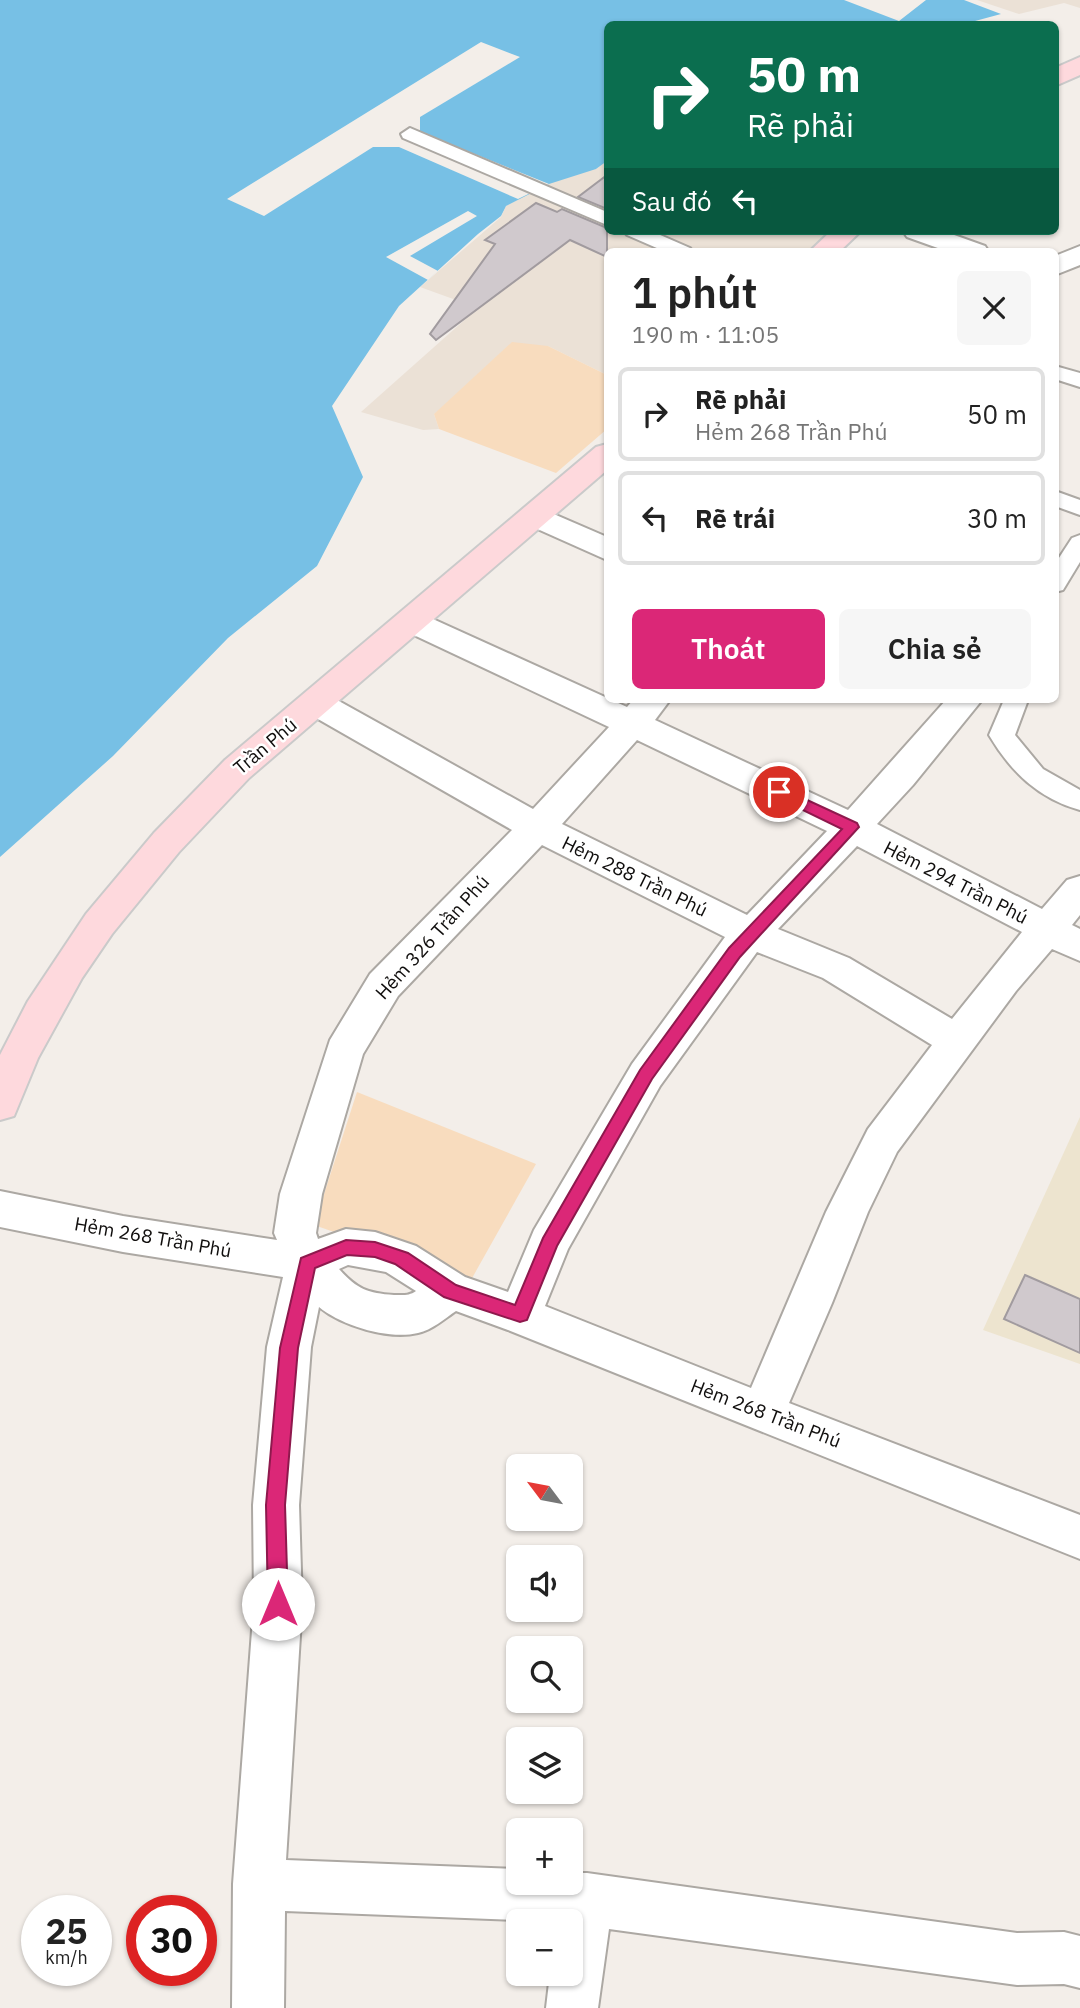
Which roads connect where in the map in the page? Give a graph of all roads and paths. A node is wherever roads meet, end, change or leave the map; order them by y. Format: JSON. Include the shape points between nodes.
{"nodes":[{"id":1,"x":1080,"y":65,"type":"edge"},
{"id":2,"x":1059,"y":76,"type":"edge"},
{"id":3,"x":410,"y":134,"type":"dead end"},
{"id":4,"x":604,"y":218,"type":"edge"},
{"id":5,"x":643,"y":235,"type":"edge"},
{"id":6,"x":842,"y":235,"type":"edge"},
{"id":7,"x":928,"y":235,"type":"edge"},
{"id":8,"x":674,"y":248,"type":"edge"},
{"id":9,"x":828,"y":248,"type":"edge"},
{"id":10,"x":964,"y":248,"type":"edge"},
{"id":11,"x":1080,"y":254,"type":"edge"},
{"id":12,"x":1059,"y":265,"type":"edge"},
{"id":13,"x":1059,"y":373,"type":"edge"},
{"id":14,"x":1080,"y":380,"type":"edge"},
{"id":15,"x":604,"y":457,"type":"edge"},
{"id":16,"x":1059,"y":500,"type":"edge"},
{"id":17,"x":1080,"y":508,"type":"edge"},
{"id":18,"x":535,"y":516,"type":"junction"},
{"id":19,"x":1080,"y":543,"type":"edge"},
{"id":20,"x":604,"y":549,"type":"edge"},
{"id":21,"x":1059,"y":577,"type":"edge"},
{"id":22,"x":413,"y":621,"type":"junction"},
{"id":23,"x":604,"y":696,"type":"edge"},
{"id":24,"x":316,"y":703,"type":"junction"},
{"id":25,"x":623,"y":703,"type":"edge"},
{"id":26,"x":962,"y":703,"type":"edge"},
{"id":27,"x":1015,"y":703,"type":"edge"},
{"id":28,"x":643,"y":711,"type":"edge"},
{"id":29,"x":1080,"y":801,"type":"edge"},
{"id":30,"x":536,"y":827,"type":"junction"},
{"id":31,"x":852,"y":827,"type":"junction"},
{"id":32,"x":1080,"y":890,"type":"edge"},
{"id":33,"x":752,"y":934,"type":"junction"},
{"id":34,"x":1063,"y":937,"type":"edge"},
{"id":35,"x":957,"y":1041,"type":"junction"},
{"id":36,"x":0,"y":1104,"type":"edge"},
{"id":37,"x":0,"y":1209,"type":"edge"},
{"id":38,"x":307,"y":1263,"type":"junction"},
{"id":39,"x":451,"y":1291,"type":"junction"},
{"id":40,"x":520,"y":1315,"type":"junction"},
{"id":41,"x":761,"y":1413,"type":"junction"},
{"id":42,"x":1080,"y":1537,"type":"edge"},
{"id":43,"x":259,"y":1884,"type":"junction"},
{"id":44,"x":586,"y":1899,"type":"junction"},
{"id":45,"x":1080,"y":1962,"type":"edge"},
{"id":46,"x":258,"y":2008,"type":"edge"},
{"id":47,"x":572,"y":2008,"type":"edge"}],
"edges":[{"from":1,"to":2,"type":"main road"},
{"from":3,"to":4,"type":"lane"},
{"from":5,"to":8,"type":"lane"},
{"from":6,"to":9,"type":"main road"},
{"from":7,"to":10,"type":"street"},
{"from":11,"to":12,"type":"street"},
{"from":13,"to":14,"type":"lane"},
{"from":15,"to":18,"type":"main road","name":"Trần Phú"},
{"from":16,"to":17,"type":"lane"},
{"from":18,"to":20,"type":"street"},
{"from":18,"to":22,"type":"main road","name":"Trần Phú"},
{"from":19,"to":21,"type":"lane"},
{"from":22,"to":23,"type":"street","name":"Hẻm 294 Trần Phú"},
{"from":22,"to":24,"type":"main road","name":"Trần Phú"},
{"from":24,"to":30,"type":"street","name":"Hẻm 288 Trần Phú"},
{"from":24,"to":36,"type":"main road","name":"Trần Phú","via":[[182,822],[111,910],[58,983],[14,1063]]},
{"from":25,"to":28,"type":"street","name":"Hẻm 294 Trần Phú"},
{"from":26,"to":31,"type":"street"},
{"from":27,"to":29,"type":"lane","via":[[1002,735],[1016,758],[1039,782]]},
{"from":28,"to":30,"type":"street","name":"Hẻm 326 Trần Phú"},
{"from":28,"to":31,"type":"street","name":"Hẻm 294 Trần Phú"},
{"from":30,"to":33,"type":"street","name":"Hẻm 288 Trần Phú"},
{"from":30,"to":38,"type":"street","name":"Hẻm 326 Trần Phú","via":[[384,985],[358,1023],[337,1073],[301,1194],[295,1233]]},
{"from":31,"to":33,"type":"street"},
{"from":31,"to":34,"type":"street","name":"Hẻm 294 Trần Phú"},
{"from":32,"to":34,"type":"street"},
{"from":33,"to":35,"type":"street","name":"Hẻm 288 Trần Phú","via":[[836,968]]},
{"from":33,"to":40,"type":"street","via":[[646,1074],[549,1243]]},
{"from":34,"to":35,"type":"street"},
{"from":35,"to":41,"type":"street","via":[[882,1141]]},
{"from":37,"to":38,"type":"street","name":"Hẻm 268 Trần Phú"},
{"from":38,"to":39,"type":"street","name":"Hẻm 268 Trần Phú","via":[[346,1247],[375,1250],[401,1259]]},
{"from":38,"to":39,"type":"street","via":[[336,1296],[366,1312],[416,1315]]},
{"from":38,"to":43,"type":"street","via":[[289,1348],[276,1505],[278,1604]]},
{"from":39,"to":40,"type":"street","name":"Hẻm 268 Trần Phú"},
{"from":40,"to":41,"type":"street","name":"Hẻm 268 Trần Phú"},
{"from":41,"to":42,"type":"street","name":"Hẻm 268 Trần Phú"},
{"from":43,"to":44,"type":"street"},
{"from":43,"to":46,"type":"street"},
{"from":44,"to":45,"type":"street","via":[[1017,1959]]},
{"from":44,"to":47,"type":"street"}]}
